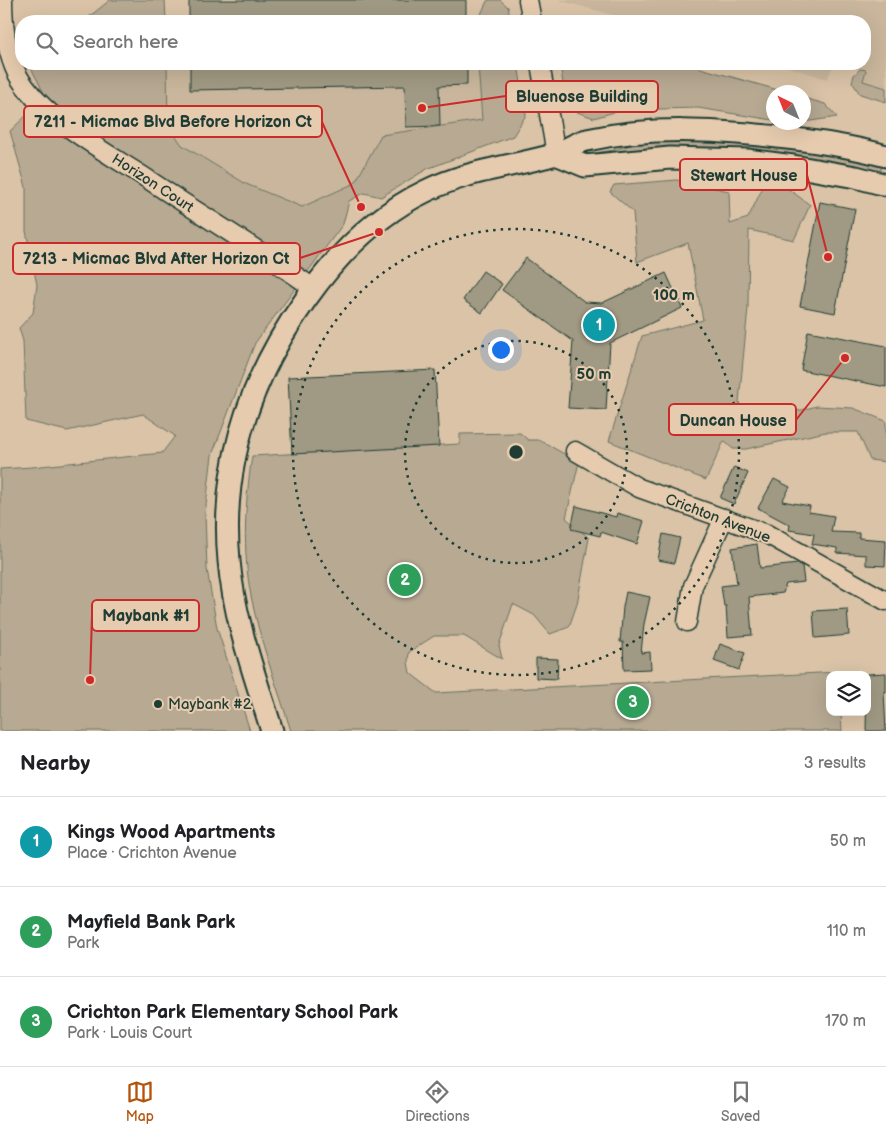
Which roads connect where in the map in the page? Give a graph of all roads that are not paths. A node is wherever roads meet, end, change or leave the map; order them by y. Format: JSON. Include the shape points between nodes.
{"nodes":[{"id":1,"x":3,"y":0,"type":"edge"},
{"id":2,"x":528,"y":0,"type":"edge"},
{"id":3,"x":531,"y":15,"type":"edge"},
{"id":4,"x":15,"y":70,"type":"edge"},
{"id":5,"x":15,"y":70,"type":"edge"},
{"id":6,"x":541,"y":70,"type":"edge"},
{"id":7,"x":556,"y":154,"type":"junction"},
{"id":8,"x":886,"y":156,"type":"edge"},
{"id":9,"x":886,"y":185,"type":"edge"},
{"id":10,"x":313,"y":288,"type":"junction"},
{"id":11,"x":574,"y":451,"type":"dead end"},
{"id":12,"x":724,"y":518,"type":"junction"},
{"id":13,"x":886,"y":601,"type":"edge"},
{"id":14,"x":687,"y":622,"type":"dead end"},
{"id":15,"x":272,"y":731,"type":"edge"}],
"edges":[{"from":1,"to":4,"type":"street","name":"Horizon Court","via":[[7,41]]},
{"from":2,"to":3,"type":"street"},
{"from":5,"to":10,"type":"street","name":"Horizon Court","via":[[44,107],[81,136]]},
{"from":6,"to":7,"type":"street"},
{"from":7,"to":8,"type":"street","via":[[584,140],[641,132],[693,130],[801,140]]},
{"from":7,"to":9,"type":"street","via":[[585,166],[670,158],[747,160],[802,167]]},
{"from":7,"to":10,"type":"street","via":[[479,171],[426,191],[381,218],[362,234]]},
{"from":10,"to":15,"type":"street","via":[[270,354],[257,383],[238,440],[229,490],[227,540],[232,588]]},
{"from":11,"to":12,"type":"street","name":"Crichton Avenue","via":[[639,488]]},
{"from":12,"to":13,"type":"street","name":"Crichton Avenue","via":[[767,534]]},
{"from":12,"to":14,"type":"street","via":[[693,586]]}]}
